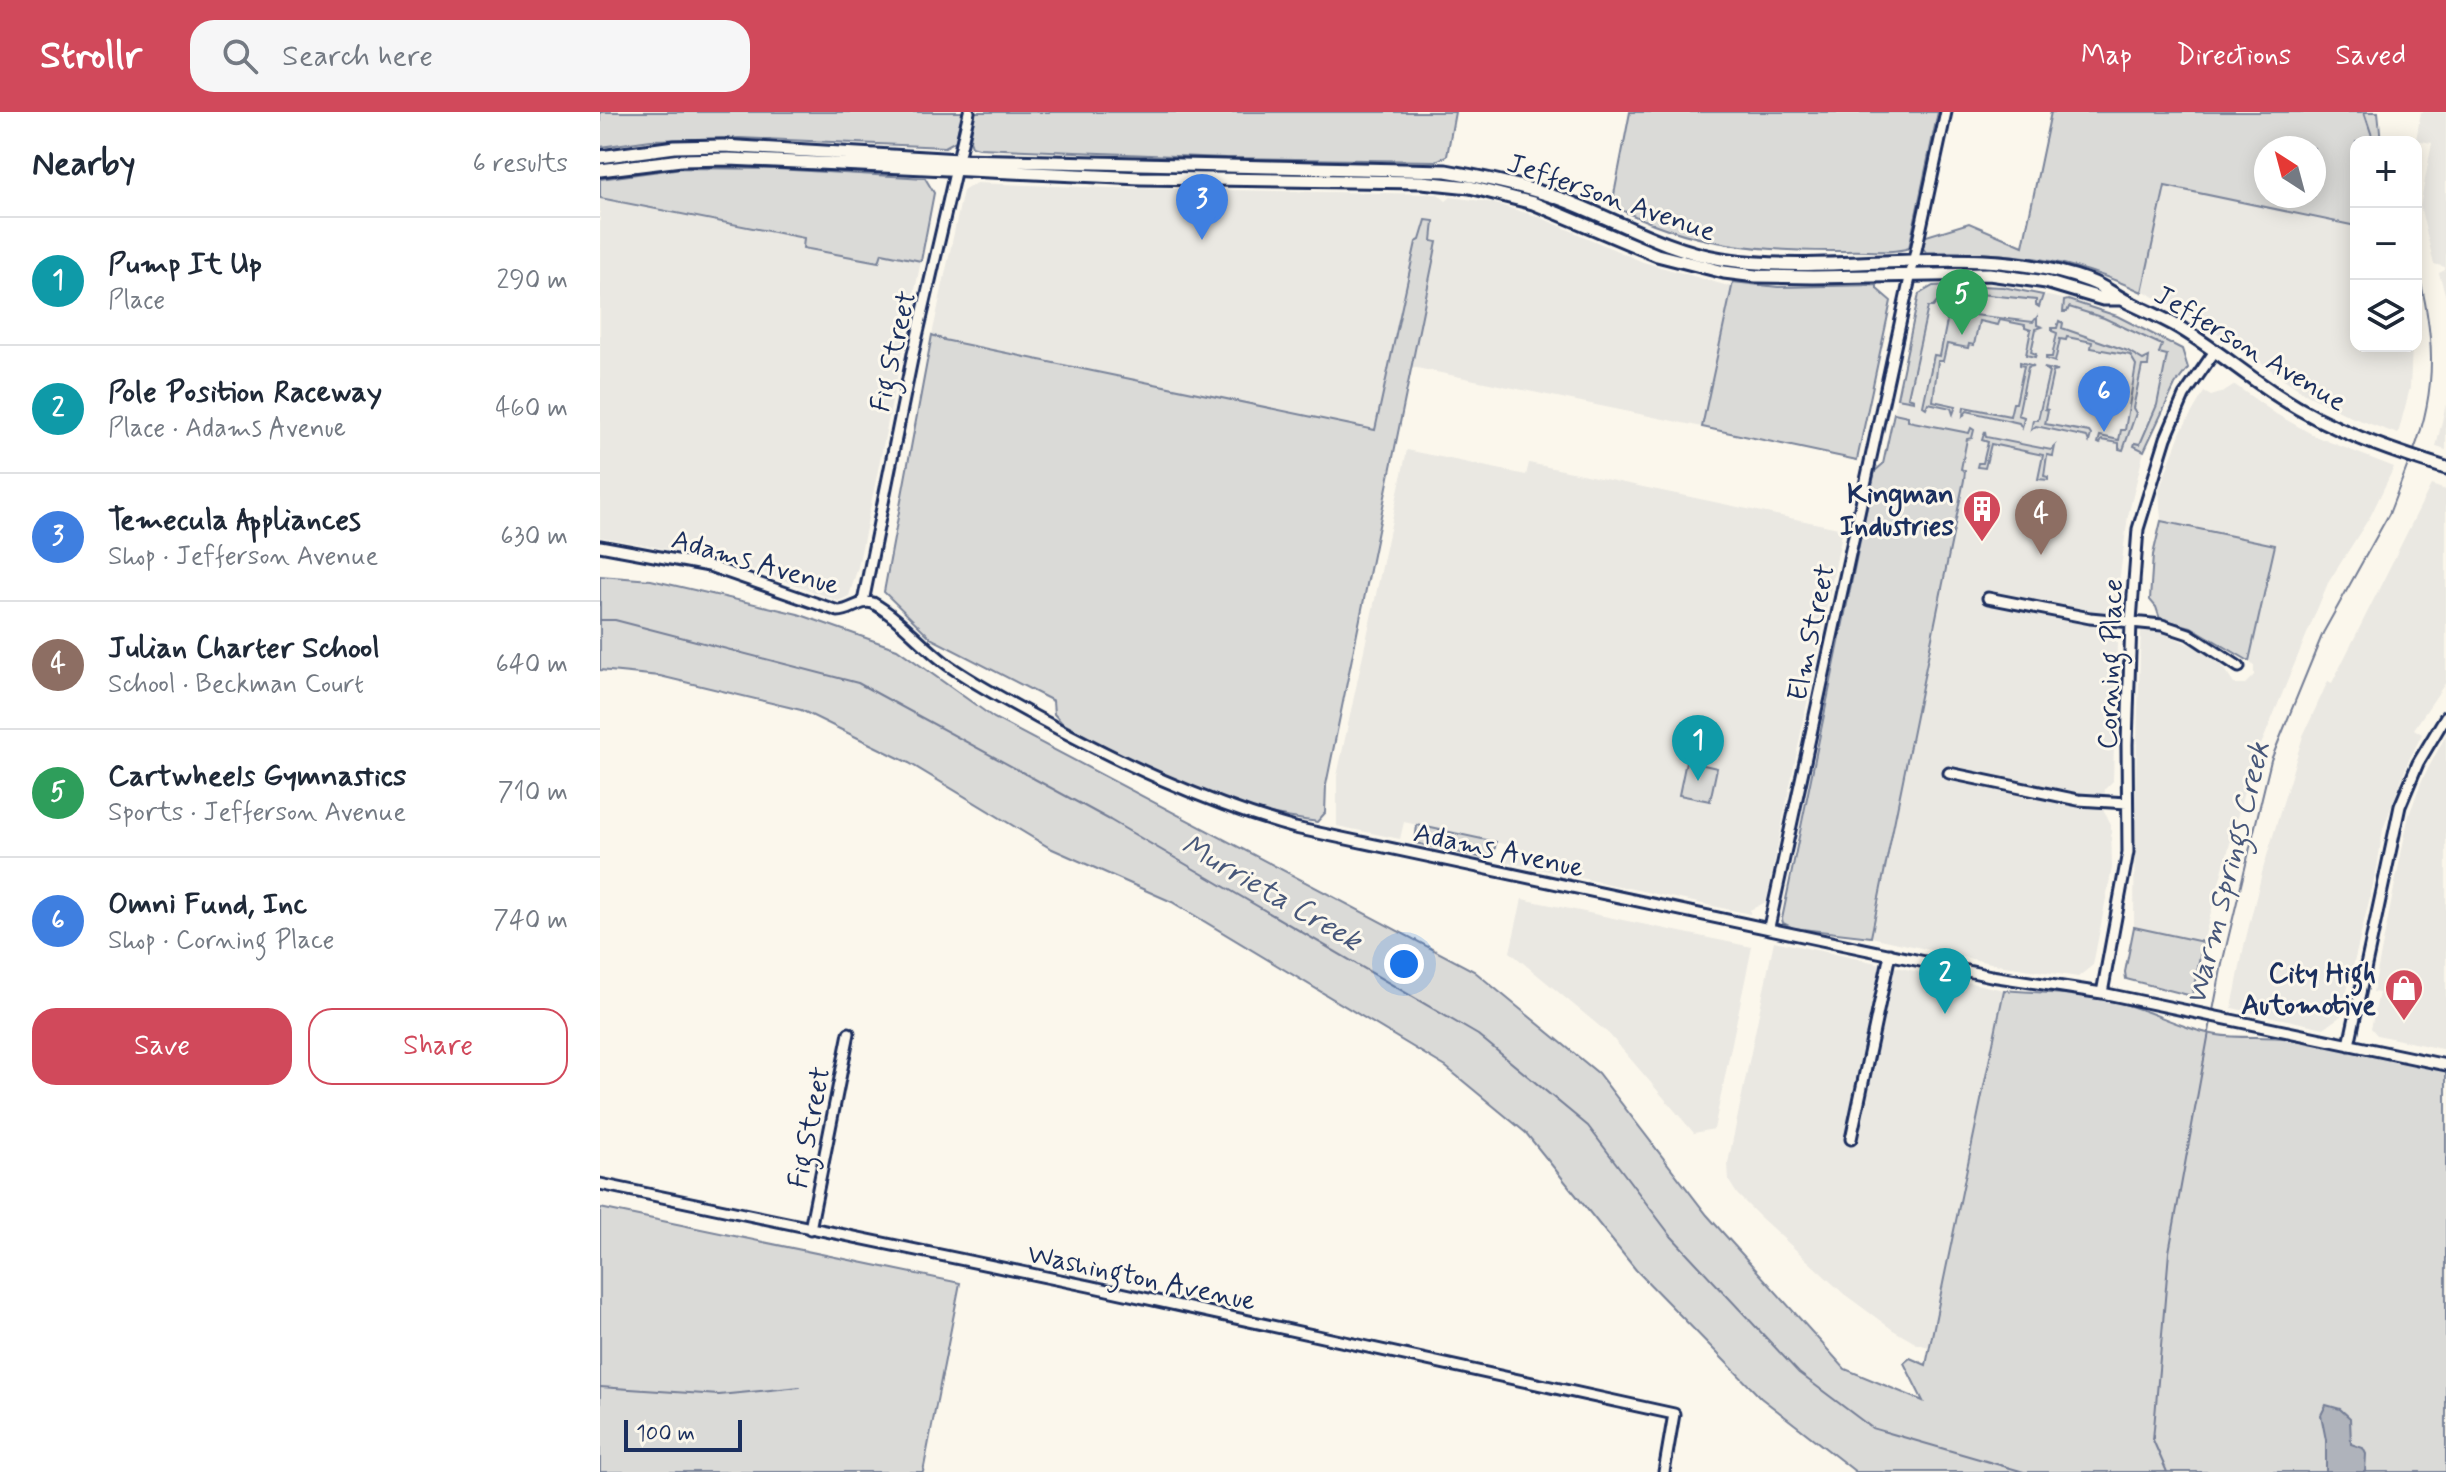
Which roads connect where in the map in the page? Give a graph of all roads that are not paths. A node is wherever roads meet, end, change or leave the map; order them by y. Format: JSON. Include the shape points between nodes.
{"nodes":[{"id":1,"x":969,"y":112,"type":"edge"},
{"id":2,"x":1946,"y":112,"type":"edge"},
{"id":3,"x":600,"y":157,"type":"edge"},
{"id":4,"x":958,"y":164,"type":"junction"},
{"id":5,"x":1261,"y":167,"type":"junction"},
{"id":6,"x":600,"y":170,"type":"edge"},
{"id":7,"x":1195,"y":179,"type":"junction"},
{"id":8,"x":1657,"y":255,"type":"junction"},
{"id":9,"x":1719,"y":258,"type":"junction"},
{"id":10,"x":1913,"y":261,"type":"junction"},
{"id":11,"x":1910,"y":275,"type":"junction"},
{"id":12,"x":2122,"y":299,"type":"junction"},
{"id":13,"x":2215,"y":351,"type":"junction"},
{"id":14,"x":2446,"y":468,"type":"edge"},
{"id":15,"x":600,"y":546,"type":"edge"},
{"id":16,"x":1988,"y":598,"type":"dead end"},
{"id":17,"x":863,"y":602,"type":"junction"},
{"id":18,"x":2131,"y":621,"type":"junction"},
{"id":19,"x":2239,"y":667,"type":"dead end"},
{"id":20,"x":2446,"y":716,"type":"edge"},
{"id":21,"x":1949,"y":773,"type":"dead end"},
{"id":22,"x":2127,"y":803,"type":"junction"},
{"id":23,"x":1769,"y":927,"type":"junction"},
{"id":24,"x":1890,"y":954,"type":"junction"},
{"id":25,"x":2102,"y":993,"type":"junction"},
{"id":26,"x":849,"y":1033,"type":"dead end"},
{"id":27,"x":2349,"y":1045,"type":"junction"},
{"id":28,"x":2446,"y":1065,"type":"edge"},
{"id":29,"x":1851,"y":1139,"type":"dead end"},
{"id":30,"x":600,"y":1184,"type":"edge"},
{"id":31,"x":810,"y":1229,"type":"junction"},
{"id":32,"x":1664,"y":1472,"type":"edge"}],
"edges":[{"from":1,"to":4,"type":"street","name":"Fig Street"},
{"from":2,"to":10,"type":"street","name":"Elm Street"},
{"from":3,"to":4,"type":"main road","name":"Jefferson Avenue","via":[[723,146]]},
{"from":4,"to":5,"type":"main road","name":"Jefferson Avenue"},
{"from":4,"to":6,"type":"main road","name":"Jefferson Avenue","via":[[729,159]]},
{"from":4,"to":7,"type":"main road","name":"Jefferson Avenue"},
{"from":4,"to":17,"type":"street","name":"Fig Street"},
{"from":5,"to":7,"type":"main road","via":[[1204,173]]},
{"from":5,"to":9,"type":"main road","name":"Jefferson Avenue","via":[[1446,171],[1491,179],[1565,200],[1637,234]]},
{"from":7,"to":8,"type":"main road","name":"Jefferson Avenue","via":[[1470,187],[1533,203]]},
{"from":8,"to":9,"type":"main road","via":[[1666,251]]},
{"from":8,"to":11,"type":"main road","name":"Jefferson Avenue","via":[[1756,276]]},
{"from":9,"to":10,"type":"main road","name":"Jefferson Avenue","via":[[1806,265]]},
{"from":10,"to":11,"type":"street","name":"Elm Street"},
{"from":10,"to":12,"type":"main road","name":"Jefferson Avenue","via":[[2007,263],[2049,270],[2096,283]]},
{"from":11,"to":12,"type":"main road","name":"Jefferson Avenue","via":[[1989,274]]},
{"from":11,"to":23,"type":"street","name":"Elm Street"},
{"from":12,"to":13,"type":"main road","name":"Jefferson Avenue"},
{"from":13,"to":14,"type":"main road","name":"Jefferson Avenue","via":[[2308,413],[2354,436]]},
{"from":13,"to":18,"type":"street","name":"Corning Place","via":[[2184,396],[2166,438],[2138,529]]},
{"from":15,"to":17,"type":"street","name":"Adams Avenue","via":[[709,566],[838,611]]},
{"from":16,"to":18,"type":"street"},
{"from":17,"to":23,"type":"street","name":"Adams Avenue","via":[[878,606],[975,682],[1109,756],[1215,803],[1295,828]]},
{"from":18,"to":19,"type":"street","via":[[2189,634]]},
{"from":18,"to":22,"type":"street","name":"Corning Place"},
{"from":20,"to":27,"type":"street","via":[[2400,806]]},
{"from":21,"to":22,"type":"street","via":[[2078,800]]},
{"from":22,"to":25,"type":"street","name":"Corning Place","via":[[2128,852]]},
{"from":23,"to":24,"type":"street","name":"Adams Avenue"},
{"from":24,"to":25,"type":"street","name":"Adams Avenue"},
{"from":24,"to":29,"type":"street"},
{"from":25,"to":27,"type":"street","name":"Adams Avenue"},
{"from":26,"to":31,"type":"street","name":"Fig Street"},
{"from":27,"to":28,"type":"street","name":"Adams Avenue"},
{"from":30,"to":31,"type":"street","name":"Washington Avenue"},
{"from":31,"to":32,"type":"street","name":"Washington Avenue","via":[[1674,1414]]}]}
